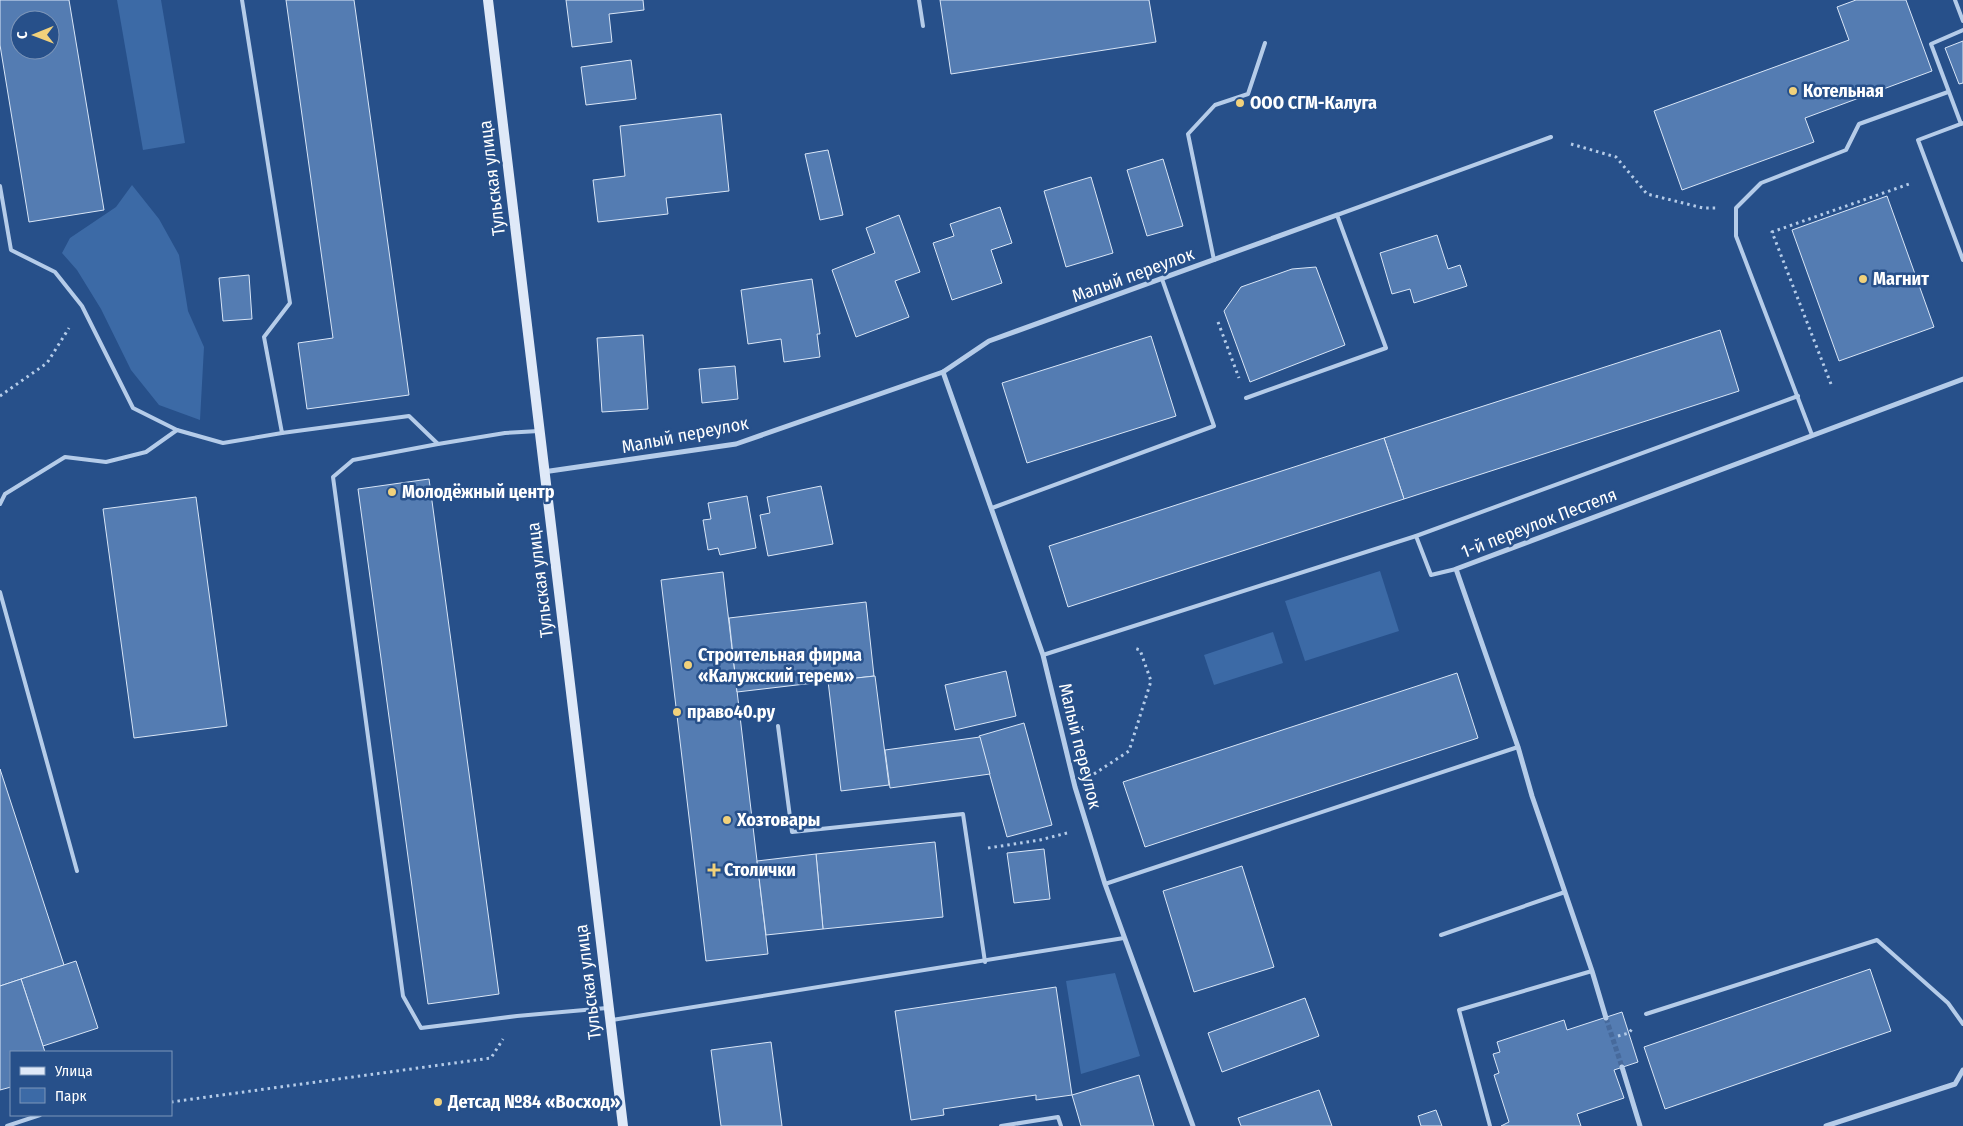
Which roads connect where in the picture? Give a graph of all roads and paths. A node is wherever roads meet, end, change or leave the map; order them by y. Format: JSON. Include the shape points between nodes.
{"nodes":[{"id":1,"x":242,"y":0,"type":"edge"},
{"id":2,"x":488,"y":0,"type":"edge"},
{"id":3,"x":919,"y":0,"type":"edge"},
{"id":4,"x":1955,"y":0,"type":"edge"},
{"id":5,"x":1963,"y":21,"type":"edge"},
{"id":6,"x":923,"y":26,"type":"dead end"},
{"id":7,"x":1963,"y":30,"type":"edge"},
{"id":8,"x":1265,"y":43,"type":"dead end"},
{"id":9,"x":1948,"y":92,"type":"junction"},
{"id":10,"x":1962,"y":124,"type":"edge"},
{"id":11,"x":1551,"y":137,"type":"joint"},
{"id":12,"x":1932,"y":176,"type":"junction"},
{"id":13,"x":0,"y":186,"type":"edge"},
{"id":14,"x":1736,"y":208,"type":"junction"},
{"id":15,"x":1337,"y":215,"type":"junction"},
{"id":16,"x":1214,"y":260,"type":"junction"},
{"id":17,"x":1963,"y":260,"type":"edge"},
{"id":18,"x":1162,"y":279,"type":"junction"},
{"id":19,"x":82,"y":306,"type":"junction"},
{"id":20,"x":1218,"y":322,"type":"dead end"},
{"id":21,"x":943,"y":372,"type":"junction"},
{"id":22,"x":1963,"y":379,"type":"edge"},
{"id":23,"x":1831,"y":384,"type":"dead end"},
{"id":24,"x":0,"y":396,"type":"edge"},
{"id":25,"x":1798,"y":396,"type":"junction"},
{"id":26,"x":1246,"y":398,"type":"joint"},
{"id":27,"x":177,"y":430,"type":"junction"},
{"id":28,"x":539,"y":431,"type":"junction"},
{"id":29,"x":282,"y":433,"type":"junction"},
{"id":30,"x":1812,"y":435,"type":"junction"},
{"id":31,"x":438,"y":444,"type":"junction"},
{"id":32,"x":543,"y":472,"type":"junction"},
{"id":33,"x":0,"y":504,"type":"edge"},
{"id":34,"x":992,"y":508,"type":"junction"},
{"id":35,"x":1416,"y":536,"type":"junction"},
{"id":36,"x":1456,"y":568,"type":"junction"},
{"id":37,"x":0,"y":592,"type":"edge"},
{"id":38,"x":1102,"y":636,"type":"junction"},
{"id":39,"x":1043,"y":655,"type":"junction"},
{"id":40,"x":778,"y":726,"type":"dead end"},
{"id":41,"x":1518,"y":747,"type":"junction"},
{"id":42,"x":1074,"y":787,"type":"junction"},
{"id":43,"x":1087,"y":827,"type":"junction"},
{"id":44,"x":968,"y":851,"type":"junction"},
{"id":45,"x":77,"y":871,"type":"dead end"},
{"id":46,"x":1105,"y":884,"type":"junction"},
{"id":47,"x":1565,"y":892,"type":"junction"},
{"id":48,"x":1441,"y":935,"type":"dead end"},
{"id":49,"x":1124,"y":938,"type":"junction"},
{"id":50,"x":985,"y":962,"type":"junction"},
{"id":51,"x":1592,"y":971,"type":"junction"},
{"id":52,"x":608,"y":1008,"type":"junction"},
{"id":53,"x":1646,"y":1014,"type":"dead end"},
{"id":54,"x":517,"y":1016,"type":"junction"},
{"id":55,"x":1606,"y":1018,"type":"tunnel mouth"},
{"id":56,"x":609,"y":1021,"type":"junction"},
{"id":57,"x":1963,"y":1024,"type":"edge"},
{"id":58,"x":1622,"y":1067,"type":"tunnel mouth"},
{"id":59,"x":1963,"y":1070,"type":"edge"},
{"id":60,"x":172,"y":1102,"type":"edge"},
{"id":61,"x":37,"y":1116,"type":"edge"},
{"id":62,"x":7,"y":1126,"type":"edge"},
{"id":63,"x":623,"y":1126,"type":"edge"},
{"id":64,"x":1001,"y":1126,"type":"edge"},
{"id":65,"x":1060,"y":1126,"type":"edge"},
{"id":66,"x":1193,"y":1126,"type":"edge"},
{"id":67,"x":1490,"y":1126,"type":"edge"},
{"id":68,"x":1640,"y":1126,"type":"edge"},
{"id":69,"x":1826,"y":1126,"type":"edge"}],
"edges":[{"from":1,"to":29,"type":"lane","via":[[290,303],[264,337]]},
{"from":2,"to":28,"type":"main road","name":"Тульская улица"},
{"from":3,"to":6,"type":"lane"},
{"from":4,"to":5,"type":"lane"},
{"from":7,"to":9,"type":"lane","via":[[1931,44]]},
{"from":8,"to":16,"type":"lane","via":[[1248,94],[1215,106],[1188,134]]},
{"from":9,"to":10,"type":"lane"},
{"from":9,"to":14,"type":"lane","via":[[1859,124],[1846,150],[1761,183]]},
{"from":10,"to":12,"type":"lane","via":[[1918,140]]},
{"from":11,"to":14,"type":"path","via":[[1616,157],[1646,194],[1703,208]]},
{"from":11,"to":15,"type":"lane"},
{"from":12,"to":17,"type":"lane"},
{"from":12,"to":23,"type":"path","via":[[1772,232]]},
{"from":13,"to":19,"type":"lane","via":[[11,250],[55,272]]},
{"from":14,"to":25,"type":"lane","via":[[1736,236]]},
{"from":15,"to":16,"type":"street","name":"Малый переулок"},
{"from":15,"to":26,"type":"lane","via":[[1386,348]]},
{"from":16,"to":18,"type":"street","name":"Малый переулок"},
{"from":18,"to":21,"type":"street","name":"Малый переулок","via":[[989,341]]},
{"from":18,"to":34,"type":"lane","via":[[1214,426]]},
{"from":19,"to":24,"type":"path","via":[[47,363]]},
{"from":19,"to":27,"type":"lane","via":[[133,408]]},
{"from":20,"to":26,"type":"path"},
{"from":21,"to":32,"type":"street","name":"Малый переулок","via":[[736,444]]},
{"from":21,"to":34,"type":"street","name":"Малый переулок"},
{"from":22,"to":30,"type":"street","name":"1-й переулок Пестеля"},
{"from":25,"to":30,"type":"lane"},
{"from":25,"to":35,"type":"lane"},
{"from":27,"to":29,"type":"lane","via":[[223,443]]},
{"from":27,"to":33,"type":"lane","via":[[146,452],[106,462],[65,457],[5,494]]},
{"from":28,"to":31,"type":"lane"},
{"from":28,"to":32,"type":"main road","name":"Тульская улица"},
{"from":29,"to":31,"type":"lane","via":[[409,416]]},
{"from":30,"to":36,"type":"street","name":"1-й переулок Пестеля"},
{"from":31,"to":54,"type":"lane","via":[[353,460],[333,477],[403,996],[422,1028]]},
{"from":32,"to":52,"type":"main road","name":"Тульская улица"},
{"from":34,"to":39,"type":"street","name":"Малый переулок"},
{"from":35,"to":36,"type":"lane","via":[[1431,575]]},
{"from":35,"to":38,"type":"lane"},
{"from":36,"to":41,"type":"street","name":"1-й переулок Пестеля"},
{"from":37,"to":45,"type":"lane"},
{"from":38,"to":39,"type":"lane"},
{"from":38,"to":42,"type":"path","via":[[1140,650],[1151,682],[1129,751]]},
{"from":39,"to":42,"type":"street","name":"Малый переулок"},
{"from":40,"to":44,"type":"lane","via":[[792,832],[962,814]]},
{"from":41,"to":46,"type":"lane"},
{"from":41,"to":47,"type":"street","name":"1-й переулок Пестеля"},
{"from":42,"to":43,"type":"street","name":"Малый переулок"},
{"from":43,"to":44,"type":"path","via":[[1040,840]]},
{"from":43,"to":46,"type":"street","name":"Малый переулок"},
{"from":44,"to":50,"type":"lane"},
{"from":46,"to":49,"type":"street","name":"Малый переулок"},
{"from":47,"to":48,"type":"lane"},
{"from":47,"to":51,"type":"street","name":"1-й переулок Пестеля"},
{"from":49,"to":50,"type":"lane"},
{"from":49,"to":66,"type":"street","name":"Малый переулок"},
{"from":50,"to":56,"type":"lane"},
{"from":51,"to":55,"type":"street","name":"1-й переулок Пестеля"},
{"from":51,"to":67,"type":"lane","via":[[1459,1010]]},
{"from":52,"to":54,"type":"lane"},
{"from":52,"to":56,"type":"main road","name":"Тульская улица"},
{"from":53,"to":57,"type":"lane","via":[[1877,940],[1948,1003]]},
{"from":54,"to":60,"type":"path","via":[[491,1058]]},
{"from":56,"to":63,"type":"main road","name":"Тульская улица"},
{"from":58,"to":68,"type":"street"},
{"from":59,"to":69,"type":"street","via":[[1955,1084]]},
{"from":61,"to":62,"type":"lane"},
{"from":64,"to":65,"type":"lane","via":[[1058,1117]]}]}
